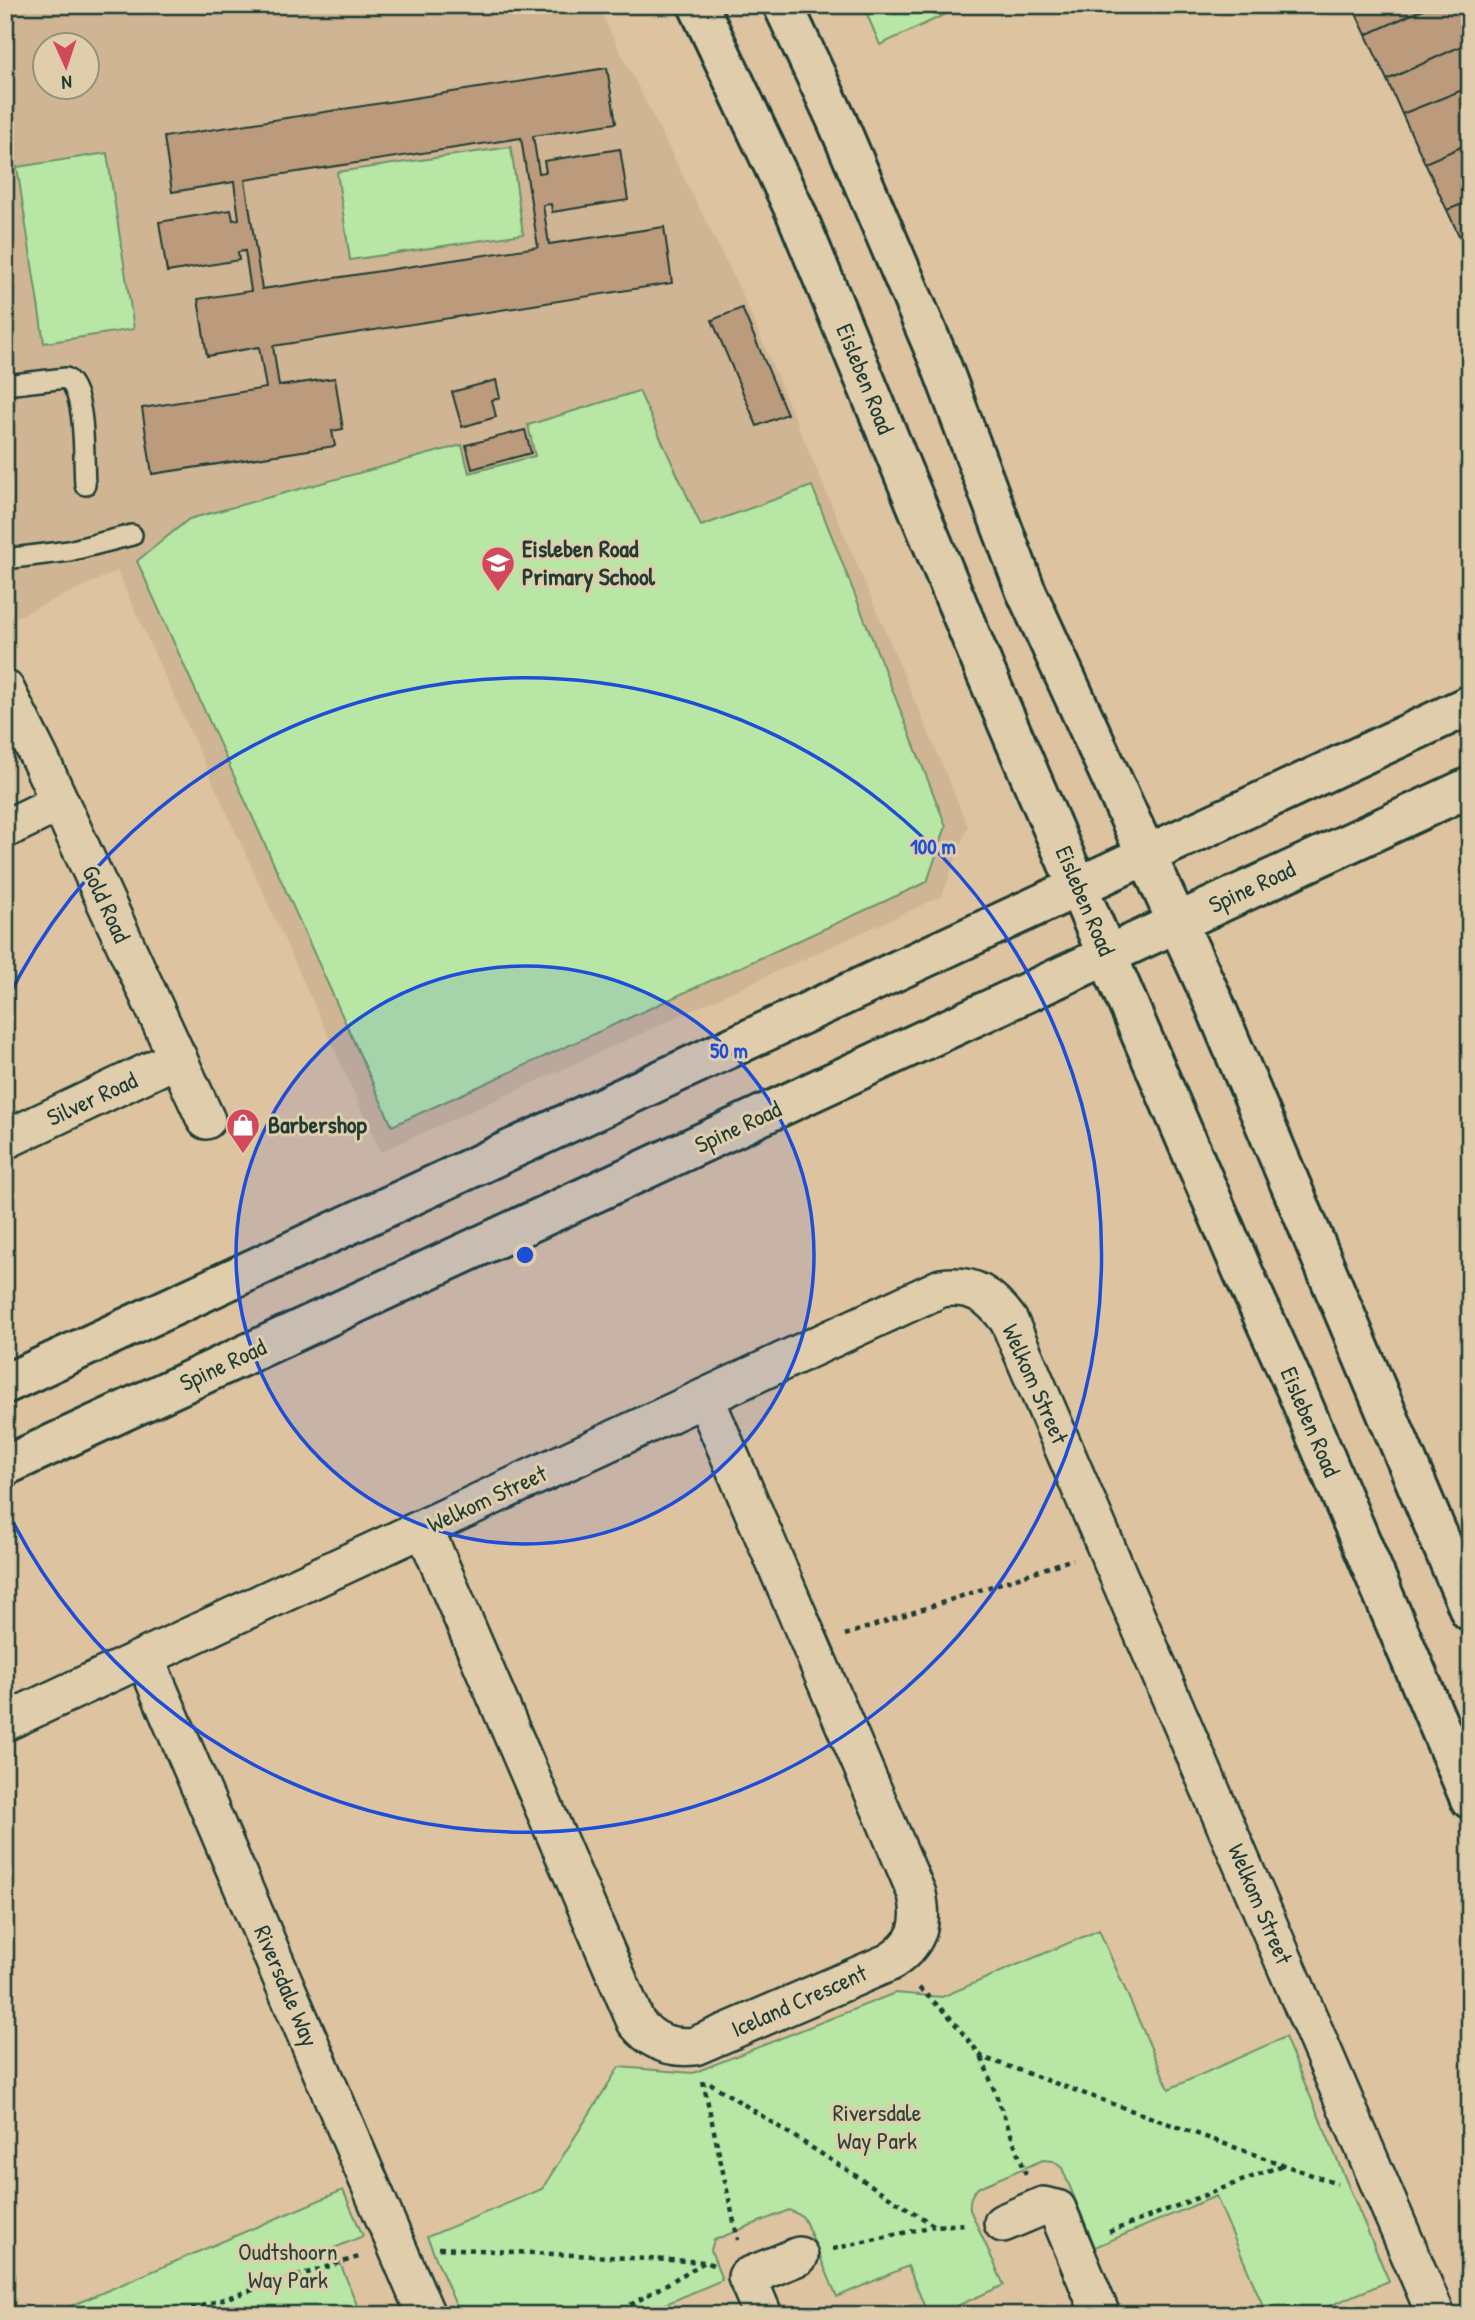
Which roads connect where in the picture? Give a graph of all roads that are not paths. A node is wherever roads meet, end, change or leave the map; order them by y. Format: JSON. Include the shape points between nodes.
{"nodes":[{"id":1,"x":698,"y":5,"type":"edge"},
{"id":2,"x":783,"y":5,"type":"edge"},
{"id":3,"x":5,"y":385,"type":"edge"},
{"id":4,"x":85,"y":485,"type":"dead end"},
{"id":5,"x":132,"y":535,"type":"dead end"},
{"id":6,"x":5,"y":559,"type":"edge"},
{"id":7,"x":5,"y":689,"type":"edge"},
{"id":8,"x":1470,"y":705,"type":"edge"},
{"id":9,"x":1470,"y":787,"type":"edge"},
{"id":10,"x":59,"y":803,"type":"junction"},
{"id":11,"x":5,"y":829,"type":"edge"},
{"id":12,"x":1145,"y":855,"type":"junction"},
{"id":13,"x":1079,"y":886,"type":"junction"},
{"id":14,"x":1176,"y":922,"type":"junction"},
{"id":15,"x":1108,"y":955,"type":"junction"},
{"id":16,"x":178,"y":1058,"type":"junction"},
{"id":17,"x":206,"y":1119,"type":"dead end"},
{"id":18,"x":5,"y":1140,"type":"edge"},
{"id":19,"x":5,"y":1384,"type":"edge"},
{"id":20,"x":705,"y":1398,"type":"junction"},
{"id":21,"x":5,"y":1466,"type":"edge"},
{"id":22,"x":424,"y":1528,"type":"junction"},
{"id":23,"x":1470,"y":1611,"type":"edge"},
{"id":24,"x":145,"y":1658,"type":"junction"},
{"id":25,"x":5,"y":1722,"type":"edge"},
{"id":26,"x":1470,"y":1799,"type":"edge"},
{"id":27,"x":1003,"y":2223,"type":"road end"},
{"id":28,"x":799,"y":2256,"type":"road end"},
{"id":29,"x":426,"y":2315,"type":"edge"},
{"id":30,"x":763,"y":2315,"type":"edge"},
{"id":31,"x":1101,"y":2315,"type":"edge"},
{"id":32,"x":1436,"y":2315,"type":"edge"}],
"edges":[{"from":1,"to":13,"type":"main road","name":"Eisleben Road","via":[[796,212]]},
{"from":2,"to":12,"type":"main road","via":[[941,365],[1025,589]]},
{"from":3,"to":4,"type":"lane","via":[[66,378],[74,384],[80,401]]},
{"from":5,"to":6,"type":"lane","via":[[69,551]]},
{"from":7,"to":10,"type":"street","name":"Gold Road"},
{"from":8,"to":12,"type":"main road"},
{"from":9,"to":14,"type":"main road","name":"Spine Road"},
{"from":10,"to":11,"type":"street"},
{"from":10,"to":16,"type":"street","name":"Gold Road"},
{"from":12,"to":13,"type":"main road"},
{"from":12,"to":14,"type":"main road"},
{"from":13,"to":15,"type":"main road","name":"Eisleben Road"},
{"from":13,"to":19,"type":"main road"},
{"from":14,"to":15,"type":"main road","name":"Spine Road"},
{"from":14,"to":23,"type":"main road"},
{"from":15,"to":21,"type":"main road","name":"Spine Road"},
{"from":15,"to":26,"type":"main road","name":"Eisleben Road"},
{"from":16,"to":17,"type":"street","name":"Gold Road"},
{"from":16,"to":18,"type":"street","name":"Silver Road"},
{"from":20,"to":22,"type":"street","name":"Welkom Street"},
{"from":20,"to":22,"type":"street","name":"Iceland Crescent","via":[[917,1894],[920,1924],[914,1940],[890,1962],[695,2046],[671,2046],[646,2035],[635,2022]]},
{"from":20,"to":32,"type":"street","name":"Welkom Street","via":[[941,1288],[980,1291],[992,1299],[1009,1321]]},
{"from":22,"to":24,"type":"street","name":"Welkom Street"},
{"from":24,"to":25,"type":"street","name":"Welkom Street"},
{"from":24,"to":29,"type":"street","name":"Riversdale Way"},
{"from":27,"to":31,"type":"street","via":[[1039,2208],[1057,2210]]},
{"from":28,"to":30,"type":"street","via":[[747,2277]]}]}
